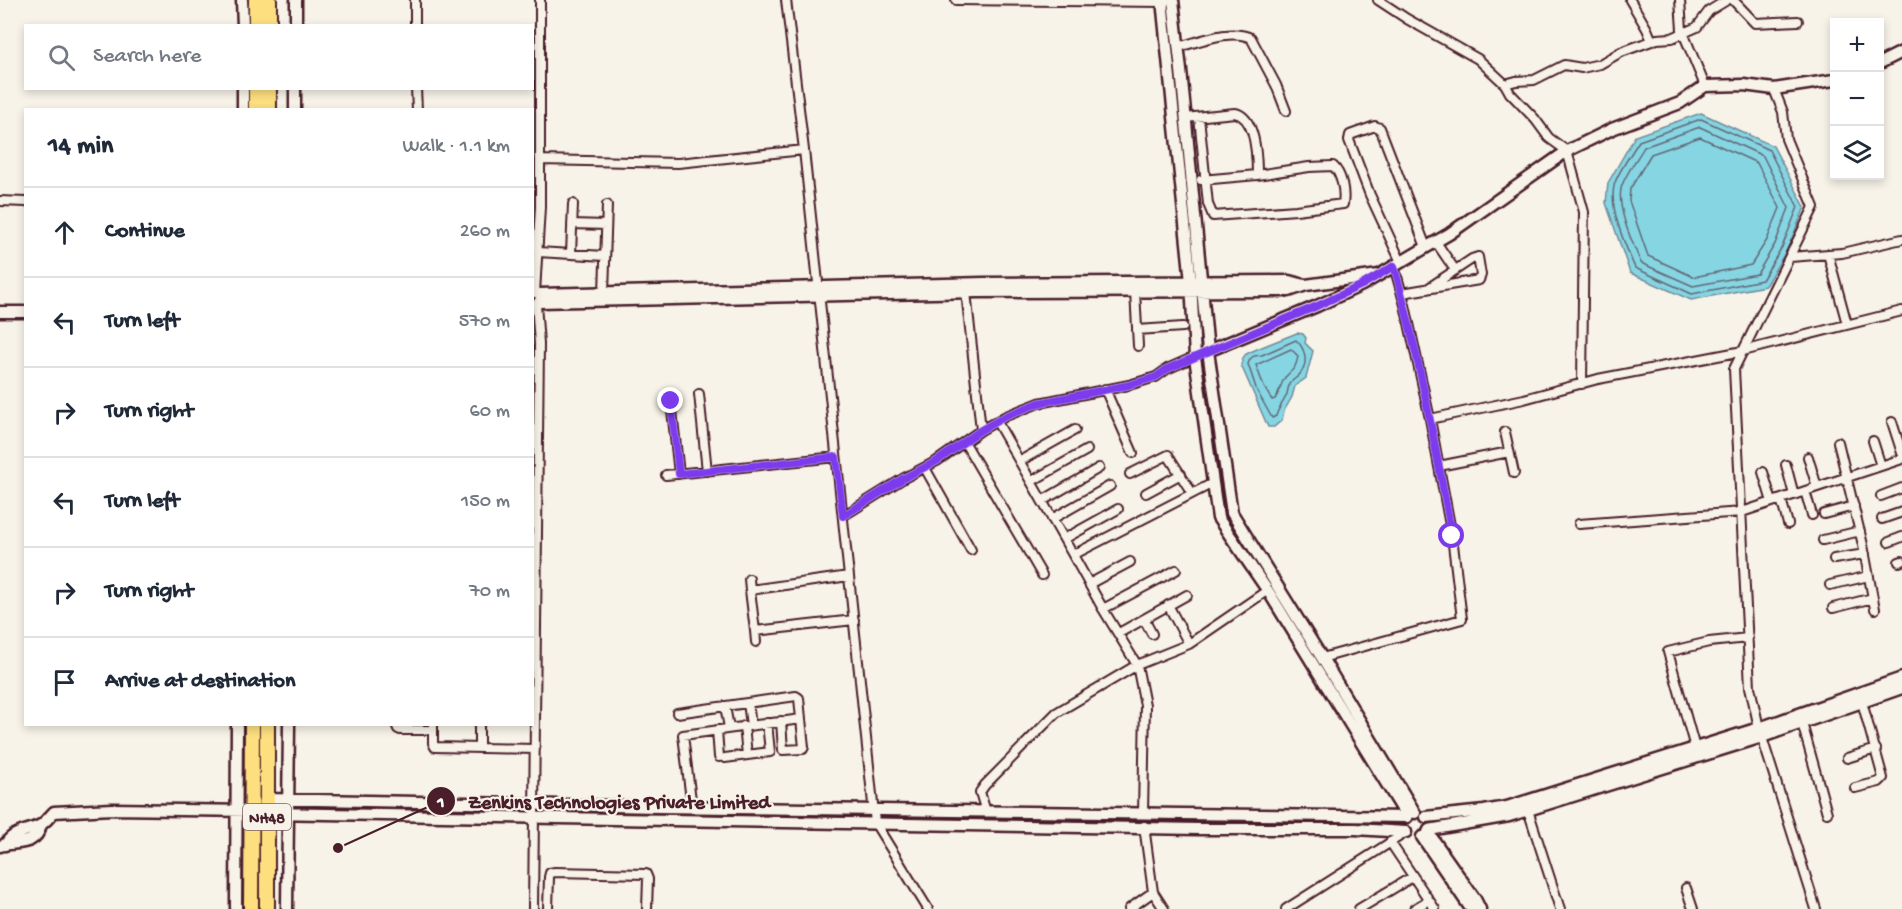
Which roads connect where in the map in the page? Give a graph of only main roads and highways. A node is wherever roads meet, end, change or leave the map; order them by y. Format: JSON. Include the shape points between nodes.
{"nodes":[{"id":1,"x":256,"y":0,"type":"edge"},
{"id":2,"x":269,"y":0,"type":"edge"},
{"id":3,"x":256,"y":24,"type":"edge"},
{"id":4,"x":269,"y":24,"type":"edge"},
{"id":5,"x":256,"y":90,"type":"edge"},
{"id":6,"x":269,"y":90,"type":"edge"},
{"id":7,"x":256,"y":108,"type":"edge"},
{"id":8,"x":269,"y":108,"type":"edge"},
{"id":9,"x":252,"y":726,"type":"edge"},
{"id":10,"x":267,"y":726,"type":"edge"},
{"id":11,"x":251,"y":909,"type":"edge"},
{"id":12,"x":267,"y":909,"type":"edge"}],
"edges":[{"from":1,"to":3,"type":"highway"},
{"from":2,"to":4,"type":"highway"},
{"from":5,"to":7,"type":"highway"},
{"from":6,"to":8,"type":"highway"},
{"from":9,"to":11,"type":"highway","number":"NH48"},
{"from":10,"to":12,"type":"highway","number":"NH48"}]}
